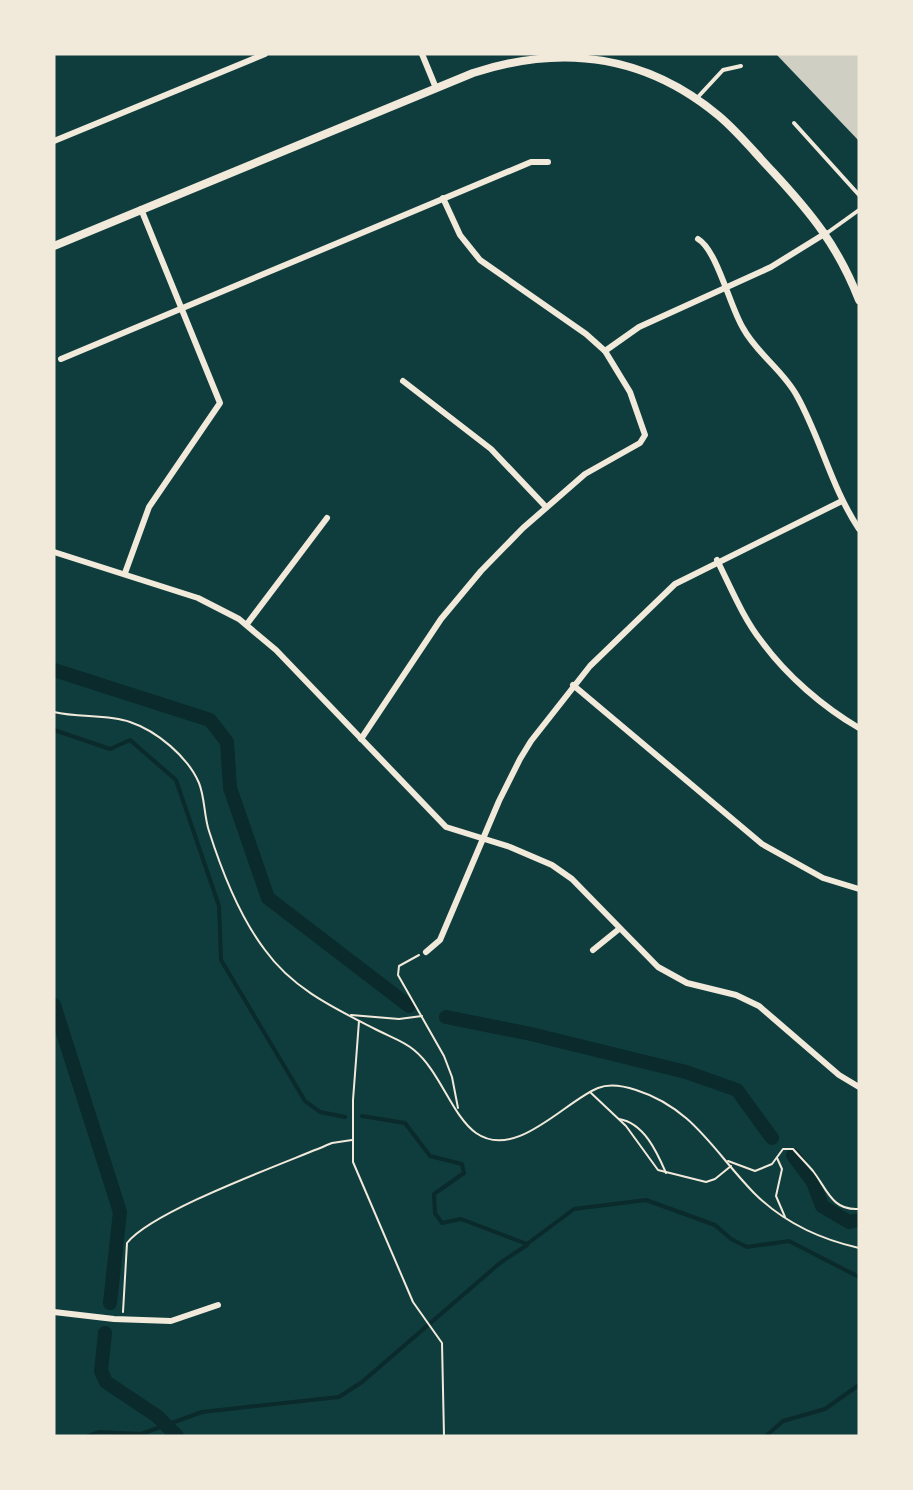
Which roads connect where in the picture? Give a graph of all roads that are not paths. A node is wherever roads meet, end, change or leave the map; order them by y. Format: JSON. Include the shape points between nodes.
{"nodes":[{"id":1,"x":265,"y":54,"type":"edge"},
{"id":2,"x":423,"y":54,"type":"edge"},
{"id":3,"x":546,"y":55,"type":"edge"},
{"id":4,"x":741,"y":66,"type":"dead end"},
{"id":5,"x":436,"y":88,"type":"junction"},
{"id":6,"x":696,"y":99,"type":"junction"},
{"id":7,"x":794,"y":123,"type":"dead end"},
{"id":8,"x":54,"y":141,"type":"edge"},
{"id":9,"x":548,"y":162,"type":"dead end"},
{"id":10,"x":859,"y":195,"type":"edge"},
{"id":11,"x":443,"y":198,"type":"junction"},
{"id":12,"x":141,"y":209,"type":"junction"},
{"id":13,"x":859,"y":210,"type":"edge"},
{"id":14,"x":826,"y":233,"type":"junction"},
{"id":15,"x":698,"y":239,"type":"dead end"},
{"id":16,"x":54,"y":246,"type":"edge"},
{"id":17,"x":725,"y":289,"type":"junction"},
{"id":18,"x":859,"y":300,"type":"edge"},
{"id":19,"x":182,"y":307,"type":"junction"},
{"id":20,"x":605,"y":351,"type":"junction"},
{"id":21,"x":61,"y":359,"type":"dead end"},
{"id":22,"x":403,"y":381,"type":"dead end"},
{"id":23,"x":842,"y":501,"type":"junction"},
{"id":24,"x":546,"y":507,"type":"junction"},
{"id":25,"x":327,"y":518,"type":"dead end"},
{"id":26,"x":859,"y":529,"type":"edge"},
{"id":27,"x":54,"y":552,"type":"edge"},
{"id":28,"x":717,"y":560,"type":"junction"},
{"id":29,"x":125,"y":573,"type":"junction"},
{"id":30,"x":247,"y":624,"type":"junction"},
{"id":31,"x":573,"y":685,"type":"junction"},
{"id":32,"x":859,"y":729,"type":"edge"},
{"id":33,"x":361,"y":740,"type":"junction"},
{"id":34,"x":483,"y":839,"type":"junction"},
{"id":35,"x":859,"y":889,"type":"edge"},
{"id":36,"x":619,"y":929,"type":"junction"},
{"id":37,"x":593,"y":950,"type":"dead end"},
{"id":38,"x":426,"y":952,"type":"road end"},
{"id":39,"x":859,"y":1087,"type":"edge"},
{"id":40,"x":218,"y":1305,"type":"dead end"},
{"id":41,"x":54,"y":1312,"type":"edge"}],
"edges":[{"from":1,"to":8,"type":"street"},
{"from":2,"to":5,"type":"street"},
{"from":3,"to":5,"type":"street","via":[[504,63]]},
{"from":3,"to":6,"type":"street","via":[[629,67],[674,85]]},
{"from":4,"to":6,"type":"lane","via":[[723,70]]},
{"from":5,"to":12,"type":"street"},
{"from":6,"to":14,"type":"street","via":[[735,131]]},
{"from":7,"to":10,"type":"lane"},
{"from":9,"to":11,"type":"street","via":[[531,162]]},
{"from":11,"to":19,"type":"street"},
{"from":11,"to":20,"type":"street","via":[[460,235],[480,260]]},
{"from":12,"to":16,"type":"street"},
{"from":12,"to":19,"type":"street"},
{"from":13,"to":14,"type":"lane"},
{"from":14,"to":17,"type":"street","via":[[771,267]]},
{"from":14,"to":18,"type":"street"},
{"from":15,"to":17,"type":"street","via":[[711,255]]},
{"from":17,"to":20,"type":"street","via":[[649,322]]},
{"from":17,"to":23,"type":"street","via":[[751,341],[799,398]]},
{"from":19,"to":21,"type":"street"},
{"from":19,"to":29,"type":"street","via":[[220,403],[149,507]]},
{"from":20,"to":24,"type":"street","via":[[630,392],[644,429],[643,439],[585,474]]},
{"from":22,"to":24,"type":"street","via":[[491,449]]},
{"from":23,"to":26,"type":"street"},
{"from":23,"to":28,"type":"street"},
{"from":24,"to":33,"type":"street","via":[[481,571],[441,619]]},
{"from":25,"to":30,"type":"street"},
{"from":27,"to":29,"type":"street"},
{"from":28,"to":31,"type":"street","via":[[657,598]]},
{"from":28,"to":32,"type":"street","via":[[768,650],[819,700]]},
{"from":29,"to":30,"type":"street","via":[[198,598]]},
{"from":30,"to":33,"type":"street"},
{"from":31,"to":34,"type":"street","via":[[520,759]]},
{"from":31,"to":35,"type":"street","via":[[762,844],[823,878]]},
{"from":33,"to":34,"type":"street","via":[[446,827]]},
{"from":34,"to":36,"type":"street","via":[[564,872]]},
{"from":34,"to":38,"type":"street","via":[[440,940]]},
{"from":36,"to":37,"type":"street"},
{"from":36,"to":39,"type":"street","via":[[646,957],[674,977],[759,1006],[831,1069]]},
{"from":40,"to":41,"type":"street","via":[[171,1321]]}]}
